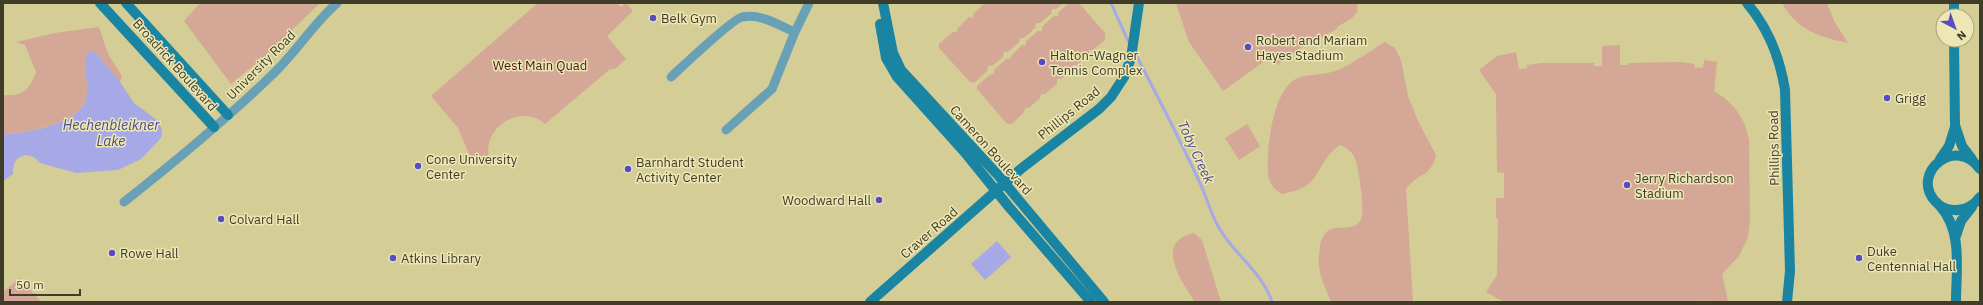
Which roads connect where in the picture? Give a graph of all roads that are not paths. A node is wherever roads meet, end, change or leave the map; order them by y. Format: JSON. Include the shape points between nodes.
{"nodes":[{"id":1,"x":100,"y":3,"type":"edge"},
{"id":2,"x":126,"y":3,"type":"edge"},
{"id":3,"x":337,"y":3,"type":"edge"},
{"id":4,"x":809,"y":3,"type":"edge"},
{"id":5,"x":878,"y":3,"type":"edge"},
{"id":6,"x":883,"y":3,"type":"edge"},
{"id":7,"x":1747,"y":3,"type":"edge"},
{"id":8,"x":1139,"y":4,"type":"edge"},
{"id":9,"x":794,"y":32,"type":"junction"},
{"id":10,"x":1954,"y":48,"type":"edge"},
{"id":11,"x":671,"y":77,"type":"dead end"},
{"id":12,"x":228,"y":115,"type":"junction"},
{"id":13,"x":1955,"y":125,"type":"junction"},
{"id":14,"x":214,"y":127,"type":"junction"},
{"id":15,"x":726,"y":130,"type":"dead end"},
{"id":16,"x":1938,"y":162,"type":"junction"},
{"id":17,"x":1978,"y":165,"type":"edge"},
{"id":18,"x":1005,"y":183,"type":"junction"},
{"id":19,"x":996,"y":191,"type":"junction"},
{"id":20,"x":1978,"y":199,"type":"edge"},
{"id":21,"x":124,"y":202,"type":"dead end"},
{"id":22,"x":1939,"y":205,"type":"junction"},
{"id":23,"x":1956,"y":238,"type":"junction"},
{"id":24,"x":870,"y":302,"type":"edge"},
{"id":25,"x":1091,"y":302,"type":"edge"},
{"id":26,"x":1104,"y":302,"type":"edge"},
{"id":27,"x":1787,"y":302,"type":"edge"},
{"id":28,"x":1956,"y":302,"type":"edge"}],
"edges":[{"from":1,"to":14,"type":"street","name":"Broadrick Boulevard"},
{"from":2,"to":12,"type":"street","name":"Broadrick Boulevard"},
{"from":3,"to":12,"type":"street","name":"University Road","via":[[322,17],[288,60]]},
{"from":4,"to":9,"type":"street"},
{"from":5,"to":19,"type":"street","name":"Cameron Boulevard","via":[[884,52],[894,73]]},
{"from":6,"to":18,"type":"street","name":"Cameron Boulevard","via":[[893,53],[901,70]]},
{"from":7,"to":27,"type":"street","name":"Phillips Road","via":[[1762,23],[1771,41],[1785,90],[1790,270]]},
{"from":8,"to":18,"type":"street","name":"Phillips Road","via":[[1133,52],[1120,84],[1111,97]]},
{"from":9,"to":11,"type":"street","via":[[757,17],[740,18]]},
{"from":9,"to":15,"type":"street","via":[[772,89]]},
{"from":10,"to":13,"type":"street"},
{"from":12,"to":14,"type":"street","name":"University Road"},
{"from":13,"to":16,"type":"street","via":[[1949,146]]},
{"from":13,"to":17,"type":"street","via":[[1962,146]]},
{"from":14,"to":21,"type":"street","name":"University Road","via":[[167,169]]},
{"from":16,"to":17,"type":"street","via":[[1955,155],[1965,157]]},
{"from":16,"to":22,"type":"street","via":[[1930,173],[1928,186]]},
{"from":18,"to":19,"type":"street","name":"Craver Road"},
{"from":18,"to":26,"type":"street","name":"Cameron Boulevard"},
{"from":19,"to":24,"type":"street","name":"Craver Road"},
{"from":19,"to":25,"type":"street","name":"Cameron Boulevard"},
{"from":20,"to":22,"type":"street","via":[[1959,210],[1946,209]]},
{"from":20,"to":23,"type":"street","via":[[1960,221]]},
{"from":22,"to":23,"type":"street","via":[[1951,222]]},
{"from":23,"to":28,"type":"street"}]}
